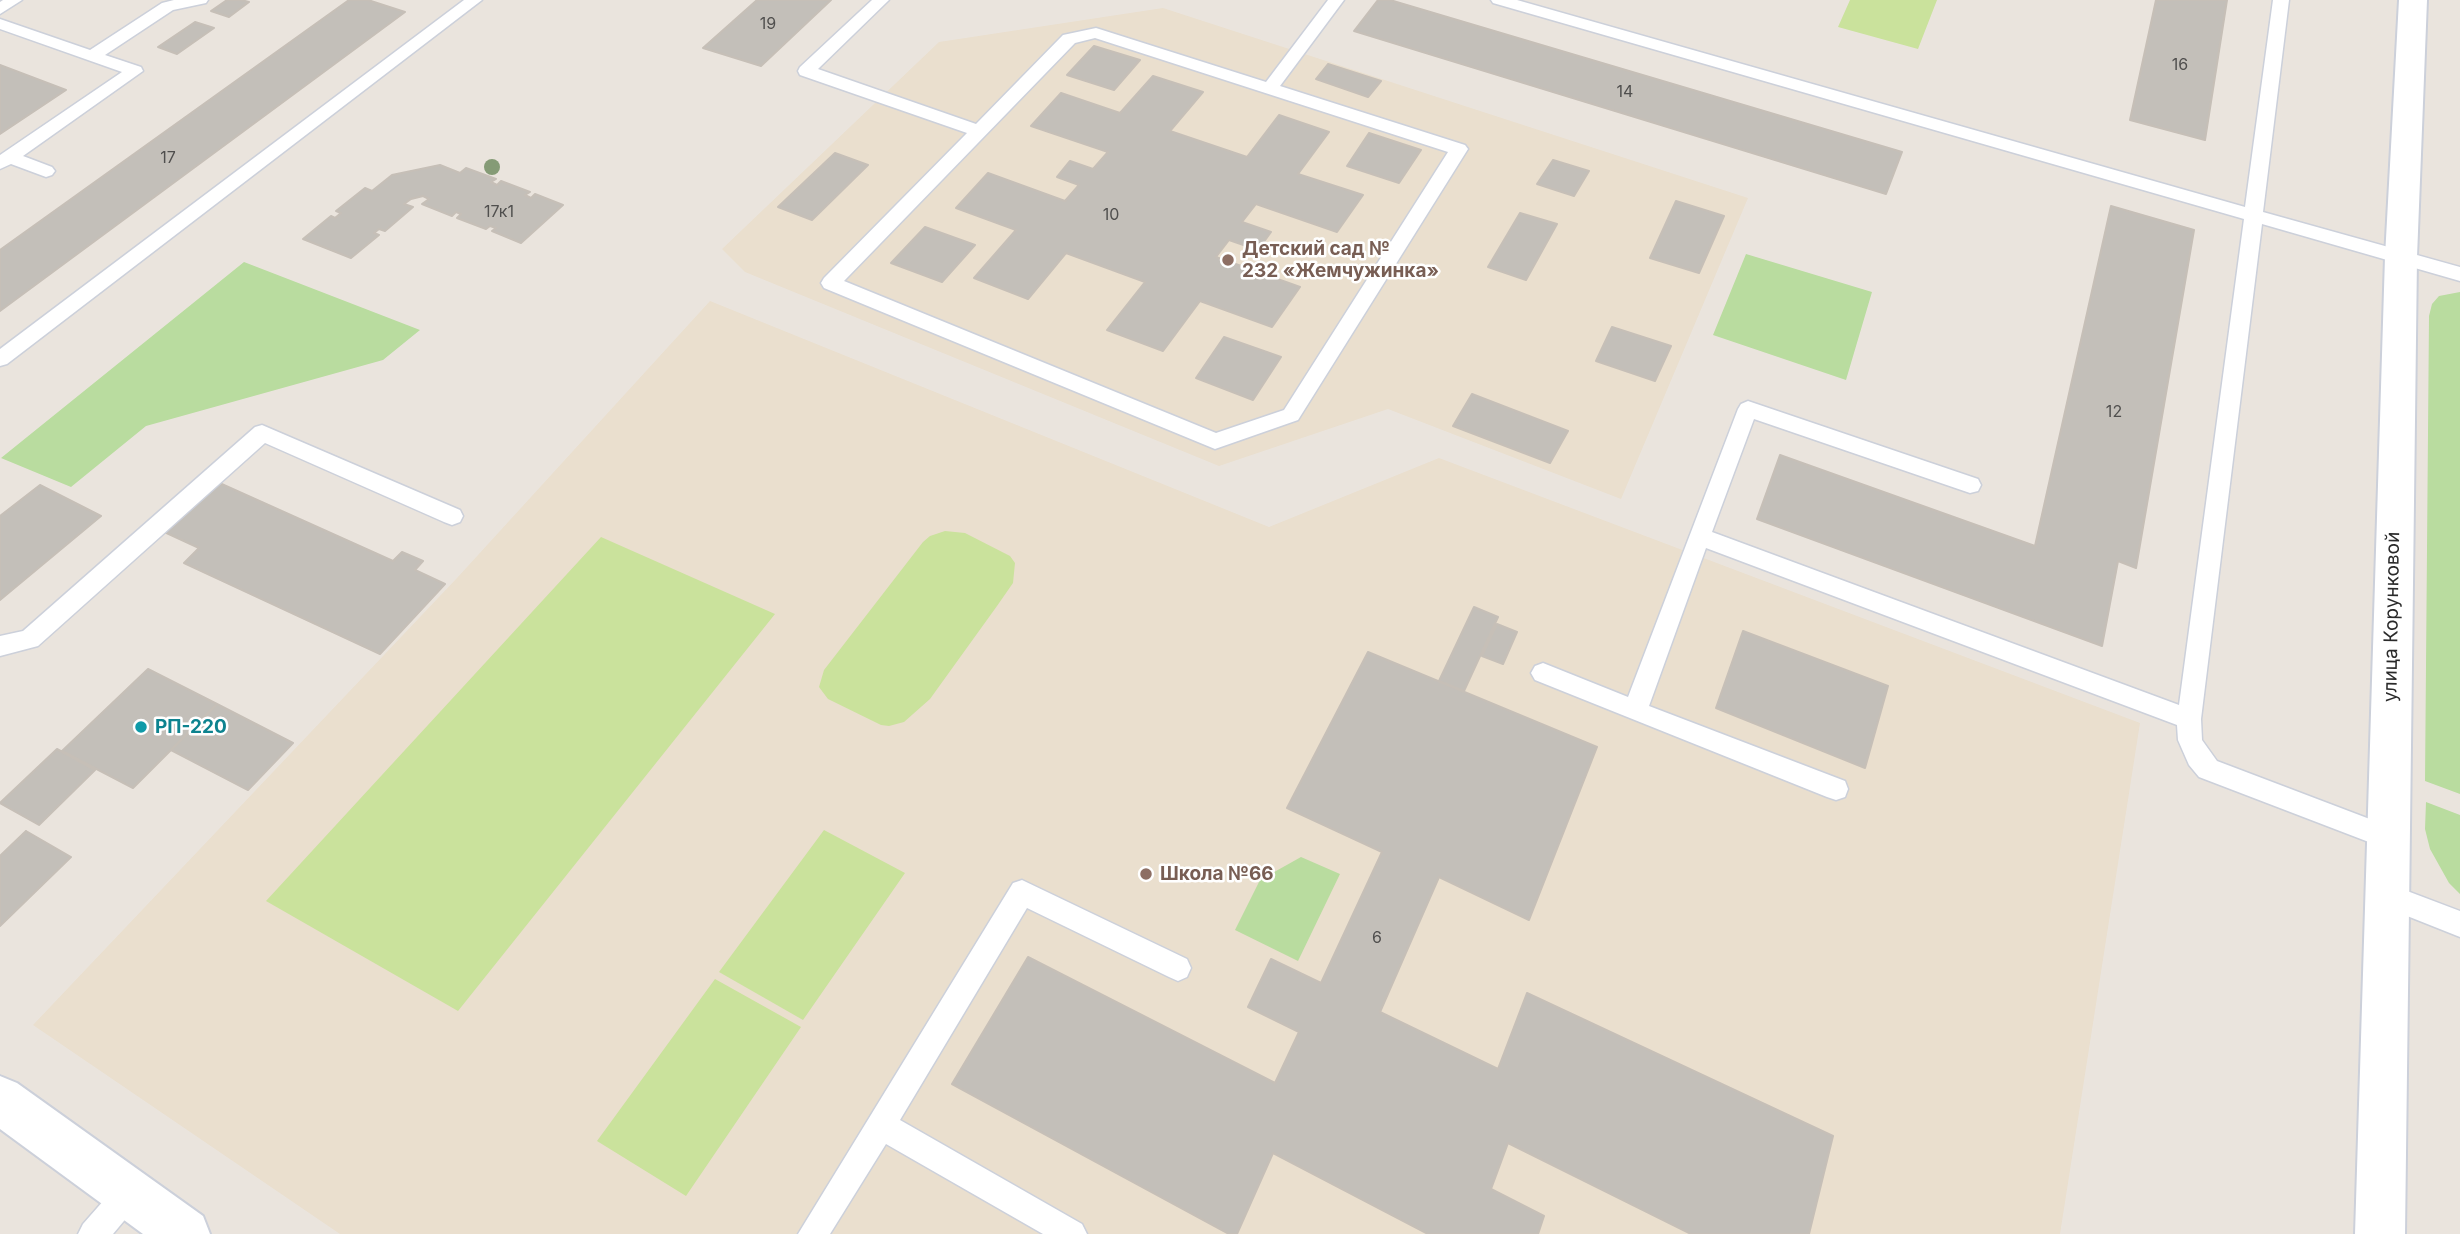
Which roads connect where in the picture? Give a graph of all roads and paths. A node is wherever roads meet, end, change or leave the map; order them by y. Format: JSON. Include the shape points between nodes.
{"nodes":[{"id":1,"x":14,"y":0,"type":"edge"},
{"id":2,"x":200,"y":0,"type":"edge"},
{"id":3,"x":474,"y":0,"type":"edge"},
{"id":4,"x":881,"y":0,"type":"edge"},
{"id":5,"x":1336,"y":0,"type":"edge"},
{"id":6,"x":1499,"y":0,"type":"edge"},
{"id":7,"x":2281,"y":0,"type":"edge"},
{"id":8,"x":2413,"y":0,"type":"edge"},
{"id":9,"x":0,"y":9,"type":"edge"},
{"id":10,"x":0,"y":24,"type":"edge"},
{"id":11,"x":92,"y":56,"type":"junction"},
{"id":12,"x":1269,"y":89,"type":"junction"},
{"id":13,"x":980,"y":131,"type":"junction"},
{"id":14,"x":5,"y":160,"type":"edge"},
{"id":15,"x":46,"y":171,"type":"dead end"},
{"id":16,"x":2255,"y":215,"type":"junction"},
{"id":17,"x":2401,"y":257,"type":"junction"},
{"id":18,"x":2460,"y":274,"type":"edge"},
{"id":19,"x":0,"y":359,"type":"edge"},
{"id":20,"x":1970,"y":485,"type":"dead end"},
{"id":21,"x":452,"y":516,"type":"dead end"},
{"id":22,"x":1699,"y":536,"type":"junction"},
{"id":23,"x":0,"y":646,"type":"edge"},
{"id":24,"x":1543,"y":673,"type":"dead end"},
{"id":25,"x":1635,"y":711,"type":"junction"},
{"id":26,"x":2189,"y":719,"type":"junction"},
{"id":27,"x":1836,"y":789,"type":"dead end"},
{"id":28,"x":2387,"y":837,"type":"junction"},
{"id":29,"x":2386,"y":895,"type":"junction"},
{"id":30,"x":2460,"y":924,"type":"edge"},
{"id":31,"x":1178,"y":968,"type":"dead end"},
{"id":32,"x":0,"y":1100,"type":"edge"},
{"id":33,"x":881,"y":1125,"type":"junction"},
{"id":34,"x":129,"y":1193,"type":"junction"},
{"id":35,"x":93,"y":1234,"type":"edge"},
{"id":36,"x":186,"y":1234,"type":"edge"},
{"id":37,"x":813,"y":1234,"type":"edge"},
{"id":38,"x":1072,"y":1234,"type":"edge"},
{"id":39,"x":2380,"y":1234,"type":"edge"}],
"edges":[{"from":1,"to":9,"type":"lane"},
{"from":2,"to":11,"type":"lane","via":[[168,6]]},
{"from":3,"to":19,"type":"lane"},
{"from":4,"to":13,"type":"lane","via":[[806,71]]},
{"from":5,"to":12,"type":"lane"},
{"from":6,"to":16,"type":"lane"},
{"from":7,"to":16,"type":"lane"},
{"from":8,"to":17,"type":"street","name":"улица Корунковой"},
{"from":10,"to":11,"type":"lane"},
{"from":11,"to":14,"type":"lane","via":[[135,71]]},
{"from":12,"to":13,"type":"lane","via":[[1096,33],[1069,39]]},
{"from":12,"to":13,"type":"lane","via":[[1459,149],[1291,415],[1215,441],[831,283]]},
{"from":14,"to":15,"type":"lane"},
{"from":16,"to":17,"type":"lane"},
{"from":16,"to":26,"type":"lane"},
{"from":17,"to":18,"type":"lane"},
{"from":17,"to":28,"type":"street","name":"улица Корунковой"},
{"from":20,"to":22,"type":"lane","via":[[1748,409]]},
{"from":21,"to":23,"type":"lane","via":[[262,433],[30,639]]},
{"from":22,"to":25,"type":"lane"},
{"from":22,"to":26,"type":"lane"},
{"from":24,"to":25,"type":"lane"},
{"from":25,"to":27,"type":"lane"},
{"from":26,"to":28,"type":"lane","via":[[2190,740],[2208,769]]},
{"from":28,"to":29,"type":"street","name":"улица Корунковой"},
{"from":29,"to":30,"type":"lane"},
{"from":29,"to":39,"type":"street","name":"улица Корунковой"},
{"from":31,"to":33,"type":"lane","via":[[1022,892]]},
{"from":32,"to":34,"type":"street"},
{"from":33,"to":37,"type":"lane"},
{"from":33,"to":38,"type":"lane"},
{"from":34,"to":35,"type":"lane"},
{"from":34,"to":36,"type":"street"}]}
